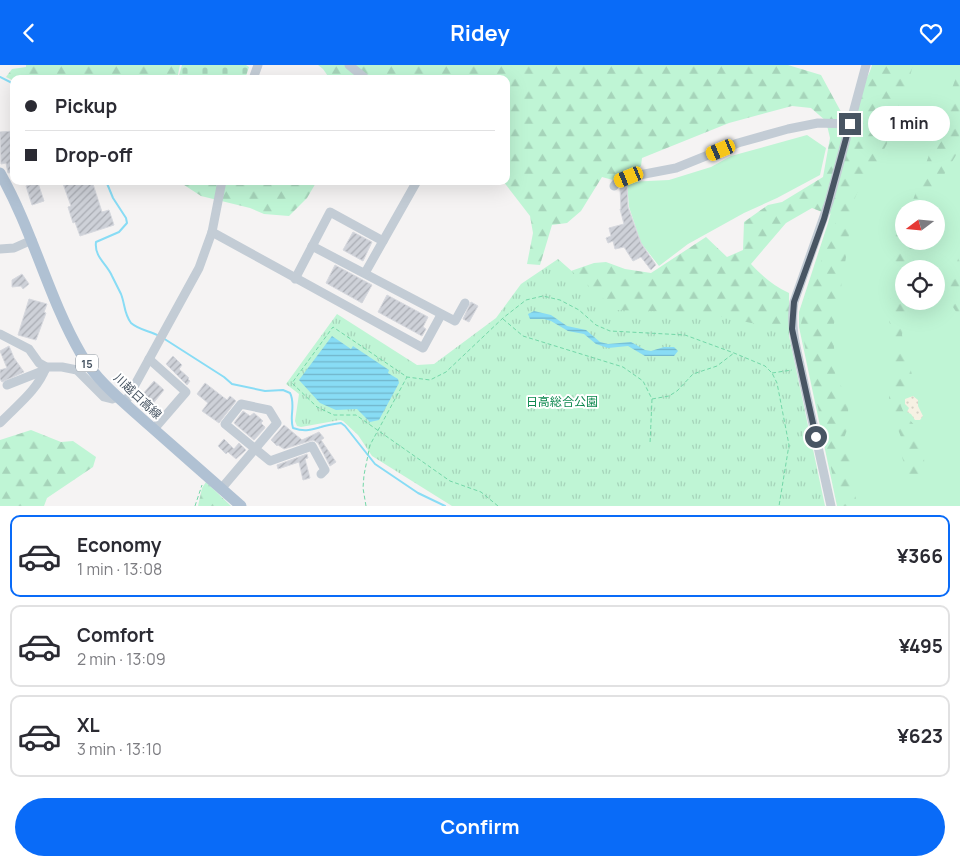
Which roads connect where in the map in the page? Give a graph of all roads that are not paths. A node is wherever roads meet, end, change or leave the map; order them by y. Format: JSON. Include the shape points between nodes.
{"nodes":[{"id":1,"x":349,"y":65,"type":"edge"},
{"id":2,"x":866,"y":65,"type":"edge"},
{"id":3,"x":361,"y":75,"type":"edge"},
{"id":4,"x":850,"y":124,"type":"junction"},
{"id":5,"x":0,"y":173,"type":"edge"},
{"id":6,"x":221,"y":185,"type":"edge"},
{"id":7,"x":415,"y":185,"type":"edge"},
{"id":8,"x":614,"y":186,"type":"dead end"},
{"id":9,"x":212,"y":232,"type":"junction"},
{"id":10,"x":32,"y":241,"type":"junction"},
{"id":11,"x":383,"y":241,"type":"junction"},
{"id":12,"x":312,"y":246,"type":"junction"},
{"id":13,"x":0,"y":249,"type":"edge"},
{"id":14,"x":365,"y":273,"type":"junction"},
{"id":15,"x":295,"y":279,"type":"junction"},
{"id":16,"x":465,"y":303,"type":"dead end"},
{"id":17,"x":441,"y":315,"type":"junction"},
{"id":18,"x":0,"y":333,"type":"edge"},
{"id":19,"x":82,"y":355,"type":"junction"},
{"id":20,"x":149,"y":359,"type":"junction"},
{"id":21,"x":45,"y":369,"type":"junction"},
{"id":22,"x":77,"y":370,"type":"junction"},
{"id":23,"x":7,"y":385,"type":"dead end"},
{"id":24,"x":121,"y":400,"type":"junction"},
{"id":25,"x":0,"y":423,"type":"edge"},
{"id":26,"x":154,"y":429,"type":"junction"},
{"id":27,"x":254,"y":449,"type":"junction"},
{"id":28,"x":321,"y":474,"type":"dead end"},
{"id":29,"x":221,"y":489,"type":"junction"},
{"id":30,"x":241,"y":506,"type":"edge"},
{"id":31,"x":832,"y":506,"type":"edge"}],
"edges":[{"from":1,"to":3,"type":"street"},
{"from":2,"to":4,"type":"street"},
{"from":4,"to":8,"type":"street","via":[[818,123],[788,129],[738,143],[676,168],[629,177]]},
{"from":4,"to":31,"type":"street","via":[[826,210],[794,302],[792,329]]},
{"from":5,"to":10,"type":"main road","name":"川越日高線","number":"15"},
{"from":6,"to":9,"type":"street"},
{"from":7,"to":11,"type":"street"},
{"from":9,"to":15,"type":"street"},
{"from":9,"to":20,"type":"street","via":[[199,267]]},
{"from":10,"to":13,"type":"street"},
{"from":10,"to":19,"type":"main road","name":"川越日高線","number":"15"},
{"from":11,"to":12,"type":"street","via":[[330,212]]},
{"from":11,"to":14,"type":"street"},
{"from":12,"to":14,"type":"street"},
{"from":12,"to":15,"type":"street"},
{"from":14,"to":17,"type":"street"},
{"from":15,"to":17,"type":"street","via":[[423,348]]},
{"from":16,"to":17,"type":"street","via":[[455,321]]},
{"from":18,"to":21,"type":"street","via":[[29,349]]},
{"from":19,"to":22,"type":"street","via":[[78,359]]},
{"from":19,"to":24,"type":"main road","name":"川越日高線","number":"15","via":[[94,373]]},
{"from":20,"to":24,"type":"street"},
{"from":20,"to":26,"type":"street","via":[[186,391]]},
{"from":21,"to":22,"type":"street","via":[[62,367]]},
{"from":21,"to":23,"type":"street"},
{"from":21,"to":25,"type":"street","via":[[42,379]]},
{"from":22,"to":24,"type":"street","via":[[104,397]]},
{"from":24,"to":26,"type":"main road","name":"川越日高線","number":"15"},
{"from":26,"to":29,"type":"main road","name":"川越日高線","number":"15"},
{"from":27,"to":27,"type":"street","via":[[277,423],[268,410],[241,404],[225,424]]},
{"from":27,"to":28,"type":"street","via":[[270,461],[312,447],[326,471]]},
{"from":27,"to":29,"type":"street"},
{"from":29,"to":30,"type":"main road","name":"川越日高線","number":"15"}]}
